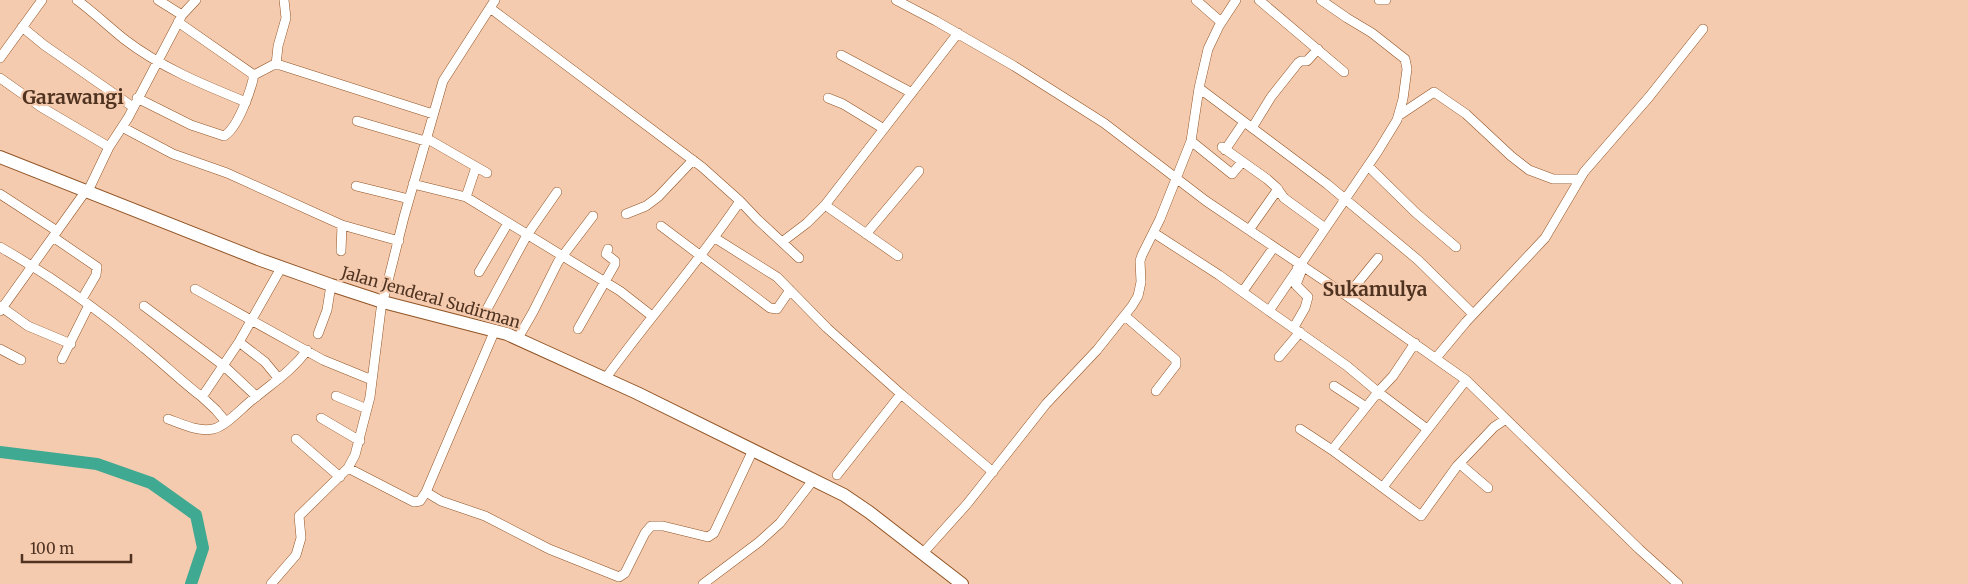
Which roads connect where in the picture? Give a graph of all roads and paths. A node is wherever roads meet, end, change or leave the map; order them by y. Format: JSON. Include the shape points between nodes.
{"nodes":[{"id":1,"x":42,"y":0,"type":"edge"},
{"id":2,"x":77,"y":0,"type":"edge"},
{"id":3,"x":158,"y":0,"type":"edge"},
{"id":4,"x":196,"y":0,"type":"edge"},
{"id":5,"x":284,"y":0,"type":"edge"},
{"id":6,"x":896,"y":0,"type":"edge"},
{"id":7,"x":1196,"y":0,"type":"edge"},
{"id":8,"x":1236,"y":0,"type":"edge"},
{"id":9,"x":1259,"y":0,"type":"edge"},
{"id":10,"x":1321,"y":0,"type":"edge"},
{"id":11,"x":1379,"y":0,"type":"edge"},
{"id":12,"x":1386,"y":0,"type":"edge"},
{"id":13,"x":493,"y":4,"type":"edge"},
{"id":14,"x":180,"y":19,"type":"junction"},
{"id":15,"x":1221,"y":22,"type":"junction"},
{"id":16,"x":22,"y":27,"type":"junction"},
{"id":17,"x":1703,"y":29,"type":"dead end"},
{"id":18,"x":958,"y":33,"type":"junction"},
{"id":19,"x":1318,"y":49,"type":"junction"},
{"id":20,"x":841,"y":54,"type":"dead end"},
{"id":21,"x":0,"y":58,"type":"edge"},
{"id":22,"x":158,"y":60,"type":"junction"},
{"id":23,"x":276,"y":65,"type":"junction"},
{"id":24,"x":1344,"y":72,"type":"dead end"},
{"id":25,"x":254,"y":74,"type":"junction"},
{"id":26,"x":0,"y":78,"type":"edge"},
{"id":27,"x":1199,"y":88,"type":"junction"},
{"id":28,"x":912,"y":93,"type":"junction"},
{"id":29,"x":828,"y":98,"type":"dead end"},
{"id":30,"x":246,"y":102,"type":"junction"},
{"id":31,"x":135,"y":103,"type":"junction"},
{"id":32,"x":433,"y":114,"type":"junction"},
{"id":33,"x":1398,"y":116,"type":"junction"},
{"id":34,"x":357,"y":121,"type":"dead end"},
{"id":35,"x":1248,"y":125,"type":"junction"},
{"id":36,"x":122,"y":128,"type":"junction"},
{"id":37,"x":884,"y":129,"type":"junction"},
{"id":38,"x":426,"y":140,"type":"junction"},
{"id":39,"x":1190,"y":141,"type":"junction"},
{"id":40,"x":109,"y":147,"type":"junction"},
{"id":41,"x":0,"y":157,"type":"edge"},
{"id":42,"x":693,"y":160,"type":"junction"},
{"id":43,"x":1242,"y":162,"type":"junction"},
{"id":44,"x":1368,"y":166,"type":"junction"},
{"id":45,"x":476,"y":167,"type":"junction"},
{"id":46,"x":919,"y":171,"type":"dead end"},
{"id":47,"x":487,"y":173,"type":"dead end"},
{"id":48,"x":1175,"y":179,"type":"junction"},
{"id":49,"x":1579,"y":179,"type":"junction"},
{"id":50,"x":414,"y":184,"type":"junction"},
{"id":51,"x":356,"y":186,"type":"dead end"},
{"id":52,"x":1278,"y":189,"type":"junction"},
{"id":53,"x":86,"y":192,"type":"junction"},
{"id":54,"x":556,"y":192,"type":"dead end"},
{"id":55,"x":0,"y":194,"type":"edge"},
{"id":56,"x":466,"y":197,"type":"junction"},
{"id":57,"x":409,"y":199,"type":"junction"},
{"id":58,"x":1346,"y":200,"type":"junction"},
{"id":59,"x":740,"y":201,"type":"junction"},
{"id":60,"x":825,"y":205,"type":"junction"},
{"id":61,"x":626,"y":214,"type":"dead end"},
{"id":62,"x":592,"y":216,"type":"dead end"},
{"id":63,"x":508,"y":223,"type":"junction"},
{"id":64,"x":661,"y":226,"type":"dead end"},
{"id":65,"x":346,"y":227,"type":"junction"},
{"id":66,"x":1325,"y":228,"type":"junction"},
{"id":67,"x":1249,"y":230,"type":"junction"},
{"id":68,"x":1154,"y":233,"type":"junction"},
{"id":69,"x":55,"y":234,"type":"junction"},
{"id":70,"x":866,"y":234,"type":"junction"},
{"id":71,"x":527,"y":235,"type":"junction"},
{"id":72,"x":715,"y":238,"type":"junction"},
{"id":73,"x":399,"y":241,"type":"junction"},
{"id":74,"x":782,"y":242,"type":"junction"},
{"id":75,"x":0,"y":246,"type":"edge"},
{"id":76,"x":1274,"y":247,"type":"junction"},
{"id":77,"x":1456,"y":247,"type":"dead end"},
{"id":78,"x":608,"y":249,"type":"dead end"},
{"id":79,"x":341,"y":251,"type":"dead end"},
{"id":80,"x":702,"y":255,"type":"junction"},
{"id":81,"x":563,"y":256,"type":"junction"},
{"id":82,"x":898,"y":256,"type":"dead end"},
{"id":83,"x":799,"y":258,"type":"dead end"},
{"id":84,"x":1378,"y":258,"type":"dead end"},
{"id":85,"x":33,"y":266,"type":"junction"},
{"id":86,"x":1299,"y":267,"type":"junction"},
{"id":87,"x":280,"y":268,"type":"junction"},
{"id":88,"x":479,"y":272,"type":"dead end"},
{"id":89,"x":605,"y":282,"type":"junction"},
{"id":90,"x":335,"y":286,"type":"junction"},
{"id":91,"x":194,"y":288,"type":"dead end"},
{"id":92,"x":790,"y":290,"type":"junction"},
{"id":93,"x":1243,"y":291,"type":"junction"},
{"id":94,"x":1347,"y":296,"type":"junction"},
{"id":95,"x":86,"y":302,"type":"junction"},
{"id":96,"x":383,"y":302,"type":"junction"},
{"id":97,"x":144,"y":306,"type":"dead end"},
{"id":98,"x":1,"y":308,"type":"edge"},
{"id":99,"x":487,"y":309,"type":"dead end"},
{"id":100,"x":1269,"y":311,"type":"junction"},
{"id":101,"x":1473,"y":314,"type":"junction"},
{"id":102,"x":652,"y":316,"type":"junction"},
{"id":103,"x":1125,"y":316,"type":"junction"},
{"id":104,"x":251,"y":320,"type":"junction"},
{"id":105,"x":578,"y":329,"type":"dead end"},
{"id":106,"x":495,"y":330,"type":"junction"},
{"id":107,"x":1297,"y":330,"type":"junction"},
{"id":108,"x":318,"y":334,"type":"dead end"},
{"id":109,"x":518,"y":338,"type":"junction"},
{"id":110,"x":239,"y":342,"type":"junction"},
{"id":111,"x":1415,"y":343,"type":"junction"},
{"id":112,"x":71,"y":344,"type":"junction"},
{"id":113,"x":0,"y":349,"type":"edge"},
{"id":114,"x":308,"y":351,"type":"junction"},
{"id":115,"x":1279,"y":357,"type":"dead end"},
{"id":116,"x":1436,"y":358,"type":"junction"},
{"id":117,"x":62,"y":359,"type":"dead end"},
{"id":118,"x":21,"y":360,"type":"dead end"},
{"id":119,"x":224,"y":366,"type":"junction"},
{"id":120,"x":279,"y":379,"type":"junction"},
{"id":121,"x":605,"y":379,"type":"junction"},
{"id":122,"x":372,"y":380,"type":"junction"},
{"id":123,"x":1466,"y":380,"type":"junction"},
{"id":124,"x":1334,"y":386,"type":"dead end"},
{"id":125,"x":1156,"y":391,"type":"dead end"},
{"id":126,"x":1378,"y":392,"type":"junction"},
{"id":127,"x":901,"y":394,"type":"junction"},
{"id":128,"x":256,"y":396,"type":"junction"},
{"id":129,"x":336,"y":396,"type":"dead end"},
{"id":130,"x":202,"y":398,"type":"junction"},
{"id":131,"x":1366,"y":407,"type":"junction"},
{"id":132,"x":367,"y":409,"type":"junction"},
{"id":133,"x":321,"y":418,"type":"dead end"},
{"id":134,"x":168,"y":419,"type":"dead end"},
{"id":135,"x":1506,"y":419,"type":"junction"},
{"id":136,"x":226,"y":422,"type":"junction"},
{"id":137,"x":1300,"y":429,"type":"dead end"},
{"id":138,"x":1427,"y":429,"type":"junction"},
{"id":139,"x":296,"y":439,"type":"dead end"},
{"id":140,"x":360,"y":441,"type":"junction"},
{"id":141,"x":753,"y":450,"type":"junction"},
{"id":142,"x":1332,"y":450,"type":"junction"},
{"id":143,"x":1460,"y":464,"type":"junction"},
{"id":144,"x":348,"y":468,"type":"junction"},
{"id":145,"x":993,"y":472,"type":"junction"},
{"id":146,"x":838,"y":475,"type":"dead end"},
{"id":147,"x":340,"y":478,"type":"junction"},
{"id":148,"x":814,"y":479,"type":"junction"},
{"id":149,"x":1383,"y":486,"type":"junction"},
{"id":150,"x":1488,"y":488,"type":"dead end"},
{"id":151,"x":426,"y":492,"type":"junction"},
{"id":152,"x":923,"y":553,"type":"junction"},
{"id":153,"x":271,"y":584,"type":"edge"},
{"id":154,"x":703,"y":584,"type":"edge"},
{"id":155,"x":962,"y":584,"type":"edge"},
{"id":156,"x":1678,"y":584,"type":"edge"}],
"edges":[{"from":1,"to":16,"type":"street"},
{"from":2,"to":22,"type":"street","via":[[124,39]]},
{"from":3,"to":14,"type":"street"},
{"from":4,"to":14,"type":"street"},
{"from":5,"to":23,"type":"street","via":[[286,18]]},
{"from":6,"to":18,"type":"street"},
{"from":7,"to":15,"type":"street"},
{"from":8,"to":15,"type":"street"},
{"from":9,"to":19,"type":"street"},
{"from":10,"to":33,"type":"street","via":[[1405,59],[1407,69]]},
{"from":11,"to":12,"type":"street"},
{"from":13,"to":32,"type":"street","via":[[444,78]]},
{"from":13,"to":42,"type":"street"},
{"from":14,"to":22,"type":"street"},
{"from":14,"to":25,"type":"street"},
{"from":15,"to":27,"type":"street","via":[[1208,49]]},
{"from":16,"to":21,"type":"street"},
{"from":16,"to":31,"type":"street","via":[[44,45]]},
{"from":17,"to":49,"type":"street"},
{"from":18,"to":28,"type":"street"},
{"from":18,"to":48,"type":"street","via":[[1104,123]]},
{"from":19,"to":24,"type":"street"},
{"from":19,"to":35,"type":"street","via":[[1307,61],[1298,63]]},
{"from":20,"to":28,"type":"street"},
{"from":22,"to":30,"type":"street","via":[[201,84]]},
{"from":22,"to":31,"type":"street"},
{"from":23,"to":25,"type":"street"},
{"from":23,"to":32,"type":"street"},
{"from":25,"to":30,"type":"street"},
{"from":26,"to":40,"type":"street","via":[[41,107]]},
{"from":27,"to":35,"type":"street"},
{"from":27,"to":39,"type":"street"},
{"from":28,"to":37,"type":"street"},
{"from":29,"to":37,"type":"street"},
{"from":30,"to":31,"type":"street","via":[[229,132],[222,136]]},
{"from":31,"to":36,"type":"street"},
{"from":32,"to":38,"type":"street"},
{"from":33,"to":44,"type":"street"},
{"from":33,"to":49,"type":"street","via":[[1434,92],[1466,114],[1529,170],[1553,179]]},
{"from":34,"to":38,"type":"street"},
{"from":35,"to":43,"type":"street","via":[[1223,149]]},
{"from":35,"to":58,"type":"street"},
{"from":36,"to":40,"type":"street"},
{"from":36,"to":65,"type":"street","via":[[174,154]]},
{"from":37,"to":60,"type":"street"},
{"from":38,"to":45,"type":"street"},
{"from":38,"to":50,"type":"street"},
{"from":39,"to":43,"type":"street","via":[[1232,174]]},
{"from":39,"to":48,"type":"street"},
{"from":40,"to":53,"type":"street"},
{"from":41,"to":53,"type":"main road","name":"Jalan Jenderal Sudirman"},
{"from":42,"to":59,"type":"street"},
{"from":42,"to":61,"type":"street","via":[[658,197]]},
{"from":43,"to":52,"type":"street"},
{"from":44,"to":58,"type":"street"},
{"from":44,"to":77,"type":"street"},
{"from":45,"to":47,"type":"street"},
{"from":45,"to":56,"type":"street"},
{"from":46,"to":70,"type":"street"},
{"from":48,"to":67,"type":"street"},
{"from":48,"to":68,"type":"street"},
{"from":49,"to":101,"type":"street","via":[[1545,238]]},
{"from":50,"to":56,"type":"street"},
{"from":50,"to":57,"type":"street"},
{"from":51,"to":57,"type":"street"},
{"from":52,"to":66,"type":"street","via":[[1284,198]]},
{"from":52,"to":67,"type":"street"},
{"from":53,"to":69,"type":"street"},
{"from":53,"to":87,"type":"main road","name":"Jalan Jenderal Sudirman"},
{"from":54,"to":71,"type":"street"},
{"from":55,"to":69,"type":"street"},
{"from":56,"to":63,"type":"street"},
{"from":57,"to":73,"type":"street"},
{"from":58,"to":66,"type":"street"},
{"from":58,"to":101,"type":"street","via":[[1418,260]]},
{"from":59,"to":72,"type":"street"},
{"from":59,"to":74,"type":"street"},
{"from":60,"to":70,"type":"street"},
{"from":60,"to":74,"type":"street"},
{"from":62,"to":81,"type":"street"},
{"from":63,"to":71,"type":"street"},
{"from":63,"to":88,"type":"street"},
{"from":64,"to":80,"type":"street"},
{"from":65,"to":73,"type":"street"},
{"from":65,"to":79,"type":"street"},
{"from":66,"to":86,"type":"street"},
{"from":67,"to":76,"type":"street"},
{"from":68,"to":93,"type":"street"},
{"from":68,"to":103,"type":"street","via":[[1140,261],[1138,296]]},
{"from":69,"to":85,"type":"street"},
{"from":69,"to":95,"type":"street","via":[[97,266]]},
{"from":70,"to":82,"type":"street"},
{"from":71,"to":81,"type":"street"},
{"from":71,"to":99,"type":"street"},
{"from":72,"to":80,"type":"street"},
{"from":72,"to":92,"type":"street"},
{"from":73,"to":96,"type":"street"},
{"from":74,"to":83,"type":"street"},
{"from":75,"to":85,"type":"street"},
{"from":76,"to":86,"type":"street"},
{"from":76,"to":93,"type":"street"},
{"from":78,"to":89,"type":"street","via":[[606,254],[615,264]]},
{"from":80,"to":92,"type":"street","via":[[770,308],[777,309]]},
{"from":80,"to":102,"type":"street"},
{"from":80,"to":121,"type":"street"},
{"from":81,"to":89,"type":"street"},
{"from":81,"to":109,"type":"street"},
{"from":84,"to":94,"type":"street"},
{"from":85,"to":95,"type":"street"},
{"from":85,"to":98,"type":"street"},
{"from":86,"to":94,"type":"street"},
{"from":86,"to":100,"type":"street"},
{"from":86,"to":107,"type":"street","via":[[1301,276],[1296,285],[1308,297]]},
{"from":87,"to":90,"type":"main road","name":"Jalan Jenderal Sudirman"},
{"from":87,"to":104,"type":"street"},
{"from":89,"to":102,"type":"street"},
{"from":89,"to":105,"type":"street"},
{"from":90,"to":96,"type":"main road","name":"Jalan Jenderal Sudirman"},
{"from":90,"to":108,"type":"street"},
{"from":91,"to":104,"type":"street"},
{"from":92,"to":127,"type":"street"},
{"from":93,"to":100,"type":"street"},
{"from":94,"to":111,"type":"street"},
{"from":95,"to":112,"type":"street"},
{"from":95,"to":130,"type":"street"},
{"from":96,"to":106,"type":"main road","name":"Jalan Jenderal Sudirman"},
{"from":96,"to":122,"type":"street"},
{"from":97,"to":119,"type":"street"},
{"from":98,"to":112,"type":"street","via":[[28,326]]},
{"from":100,"to":107,"type":"street"},
{"from":101,"to":116,"type":"street"},
{"from":102,"to":121,"type":"street"},
{"from":103,"to":125,"type":"street","via":[[1176,360],[1176,365]]},
{"from":103,"to":145,"type":"street","via":[[1046,404]]},
{"from":104,"to":110,"type":"street"},
{"from":104,"to":114,"type":"street"},
{"from":106,"to":109,"type":"main road","name":"Jalan Jenderal Sudirman"},
{"from":106,"to":151,"type":"street"},
{"from":107,"to":115,"type":"street"},
{"from":107,"to":126,"type":"street"},
{"from":109,"to":121,"type":"main road","name":"Jalan Jenderal Sudirman"},
{"from":110,"to":119,"type":"street"},
{"from":110,"to":120,"type":"street","via":[[265,362]]},
{"from":111,"to":116,"type":"street"},
{"from":111,"to":126,"type":"street"},
{"from":112,"to":117,"type":"street"},
{"from":113,"to":118,"type":"street"},
{"from":114,"to":120,"type":"street"},
{"from":114,"to":122,"type":"street","via":[[335,366]]},
{"from":116,"to":123,"type":"street"},
{"from":119,"to":128,"type":"street"},
{"from":119,"to":130,"type":"street"},
{"from":120,"to":128,"type":"street"},
{"from":121,"to":141,"type":"main road","name":"Jalan Jenderal Sudirman"},
{"from":122,"to":132,"type":"street"},
{"from":123,"to":135,"type":"street"},
{"from":123,"to":138,"type":"street"},
{"from":124,"to":131,"type":"street"},
{"from":126,"to":131,"type":"street"},
{"from":126,"to":138,"type":"street"},
{"from":127,"to":145,"type":"street"},
{"from":127,"to":146,"type":"street"},
{"from":128,"to":136,"type":"street"},
{"from":129,"to":132,"type":"street"},
{"from":130,"to":136,"type":"street"},
{"from":131,"to":142,"type":"street"},
{"from":132,"to":140,"type":"street"},
{"from":133,"to":140,"type":"street"},
{"from":134,"to":136,"type":"street","via":[[206,430],[216,429]]},
{"from":135,"to":143,"type":"street","via":[[1494,427]]},
{"from":135,"to":156,"type":"street"},
{"from":137,"to":142,"type":"street"},
{"from":138,"to":149,"type":"street"},
{"from":139,"to":147,"type":"street"},
{"from":140,"to":144,"type":"street"},
{"from":141,"to":148,"type":"main road","name":"Jalan Jenderal Sudirman"},
{"from":141,"to":151,"type":"street","via":[[714,534],[708,537],[651,526],[619,577],[549,549],[485,516],[441,501]]},
{"from":142,"to":149,"type":"street"},
{"from":143,"to":149,"type":"street","via":[[1422,516]]},
{"from":143,"to":150,"type":"street"},
{"from":144,"to":147,"type":"street"},
{"from":144,"to":151,"type":"street","via":[[414,502],[420,501]]},
{"from":145,"to":152,"type":"street"},
{"from":147,"to":153,"type":"street","via":[[299,516],[301,538],[296,555]]},
{"from":148,"to":152,"type":"main road","name":"Jalan Jenderal Sudirman","via":[[844,495]]},
{"from":148,"to":154,"type":"street","via":[[780,523]]},
{"from":152,"to":155,"type":"main road","name":"Jalan Jenderal Sudirman"}]}
